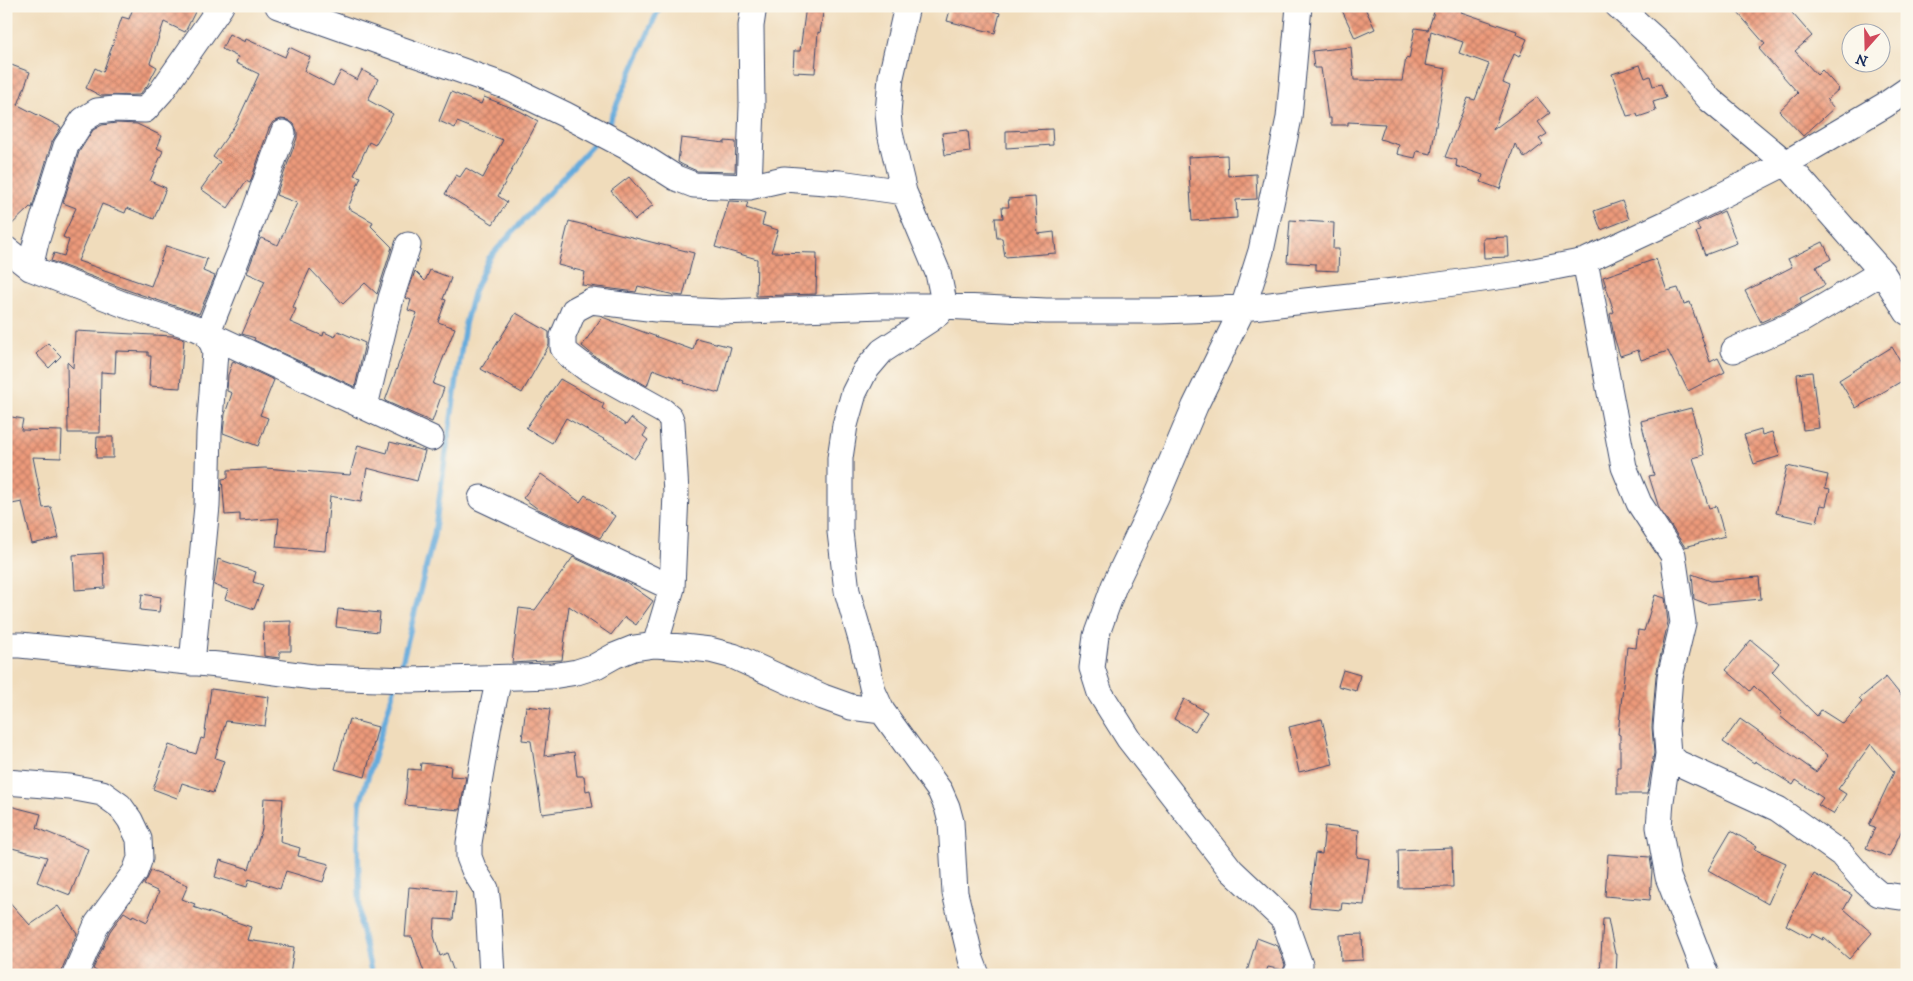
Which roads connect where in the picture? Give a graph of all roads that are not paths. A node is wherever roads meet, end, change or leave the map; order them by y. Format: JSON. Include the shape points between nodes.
{"nodes":[{"id":1,"x":221,"y":6,"type":"edge"},
{"id":2,"x":278,"y":6,"type":"edge"},
{"id":3,"x":754,"y":6,"type":"edge"},
{"id":4,"x":907,"y":6,"type":"edge"},
{"id":5,"x":1298,"y":6,"type":"edge"},
{"id":6,"x":1618,"y":6,"type":"edge"},
{"id":7,"x":1907,"y":90,"type":"edge"},
{"id":8,"x":283,"y":133,"type":"dead end"},
{"id":9,"x":1786,"y":163,"type":"junction"},
{"id":10,"x":749,"y":187,"type":"junction"},
{"id":11,"x":904,"y":192,"type":"junction"},
{"id":12,"x":408,"y":245,"type":"dead end"},
{"id":13,"x":6,"y":249,"type":"edge"},
{"id":14,"x":1585,"y":261,"type":"junction"},
{"id":15,"x":30,"y":268,"type":"junction"},
{"id":16,"x":1882,"y":272,"type":"junction"},
{"id":17,"x":943,"y":306,"type":"junction"},
{"id":18,"x":1243,"y":308,"type":"junction"},
{"id":19,"x":1907,"y":312,"type":"edge"},
{"id":20,"x":207,"y":334,"type":"junction"},
{"id":21,"x":1734,"y":350,"type":"dead end"},
{"id":22,"x":365,"y":406,"type":"junction"},
{"id":23,"x":431,"y":438,"type":"dead end"},
{"id":24,"x":481,"y":498,"type":"dead end"},
{"id":25,"x":672,"y":588,"type":"junction"},
{"id":26,"x":6,"y":645,"type":"edge"},
{"id":27,"x":655,"y":645,"type":"junction"},
{"id":28,"x":192,"y":663,"type":"junction"},
{"id":29,"x":499,"y":678,"type":"junction"},
{"id":30,"x":882,"y":711,"type":"junction"},
{"id":31,"x":1668,"y":754,"type":"junction"},
{"id":32,"x":6,"y":782,"type":"edge"},
{"id":33,"x":1907,"y":896,"type":"edge"},
{"id":34,"x":75,"y":975,"type":"edge"},
{"id":35,"x":492,"y":975,"type":"edge"},
{"id":36,"x":977,"y":975,"type":"edge"},
{"id":37,"x":1296,"y":975,"type":"edge"},
{"id":38,"x":1706,"y":975,"type":"edge"}],
"edges":[{"from":1,"to":15,"type":"street","via":[[162,92],[145,110],[97,111],[83,120],[66,146]]},
{"from":2,"to":10,"type":"street","via":[[508,87],[694,185]]},
{"from":3,"to":10,"type":"street"},
{"from":4,"to":11,"type":"street","via":[[891,77],[888,113]]},
{"from":5,"to":18,"type":"street","via":[[1289,118],[1261,251]]},
{"from":6,"to":9,"type":"street","via":[[1666,49],[1710,100]]},
{"from":7,"to":9,"type":"street"},
{"from":8,"to":20,"type":"street"},
{"from":9,"to":14,"type":"street"},
{"from":9,"to":16,"type":"street"},
{"from":10,"to":11,"type":"street","via":[[784,179]]},
{"from":11,"to":17,"type":"street","via":[[938,273],[944,294]]},
{"from":12,"to":22,"type":"street","via":[[390,298]]},
{"from":13,"to":15,"type":"street"},
{"from":14,"to":18,"type":"street","via":[[1510,276]]},
{"from":14,"to":31,"type":"street","via":[[1624,467],[1639,503],[1672,555],[1676,573],[1683,622],[1670,677],[1666,728]]},
{"from":15,"to":20,"type":"street"},
{"from":16,"to":19,"type":"street"},
{"from":16,"to":21,"type":"street","via":[[1798,322]]},
{"from":17,"to":18,"type":"street","via":[[1046,311]]},
{"from":17,"to":25,"type":"street","via":[[721,312],[591,301],[574,310],[563,336],[563,348],[569,355],[670,417],[676,493]]},
{"from":17,"to":30,"type":"street","via":[[931,319],[882,351],[865,371],[844,425],[839,501],[847,591],[873,691]]},
{"from":18,"to":37,"type":"street","via":[[1114,586],[1096,636],[1092,668],[1100,693],[1129,740],[1231,870],[1284,920],[1300,965]]},
{"from":20,"to":22,"type":"street"},
{"from":20,"to":28,"type":"street","via":[[215,352]]},
{"from":22,"to":23,"type":"street"},
{"from":24,"to":25,"type":"street"},
{"from":25,"to":27,"type":"street"},
{"from":26,"to":28,"type":"street"},
{"from":27,"to":29,"type":"street","via":[[634,648],[577,672]]},
{"from":27,"to":30,"type":"street","via":[[710,650],[733,656],[823,697]]},
{"from":28,"to":29,"type":"street","via":[[313,677]]},
{"from":29,"to":35,"type":"street","via":[[469,842],[469,857],[486,889]]},
{"from":30,"to":36,"type":"street","via":[[940,791],[947,807],[956,893]]},
{"from":31,"to":33,"type":"street","via":[[1678,763],[1778,809],[1842,854],[1879,894]]},
{"from":31,"to":38,"type":"street","via":[[1659,827],[1668,877]]},
{"from":32,"to":34,"type":"street","via":[[102,793],[120,806],[139,839],[140,858],[135,872],[97,924]]}]}
